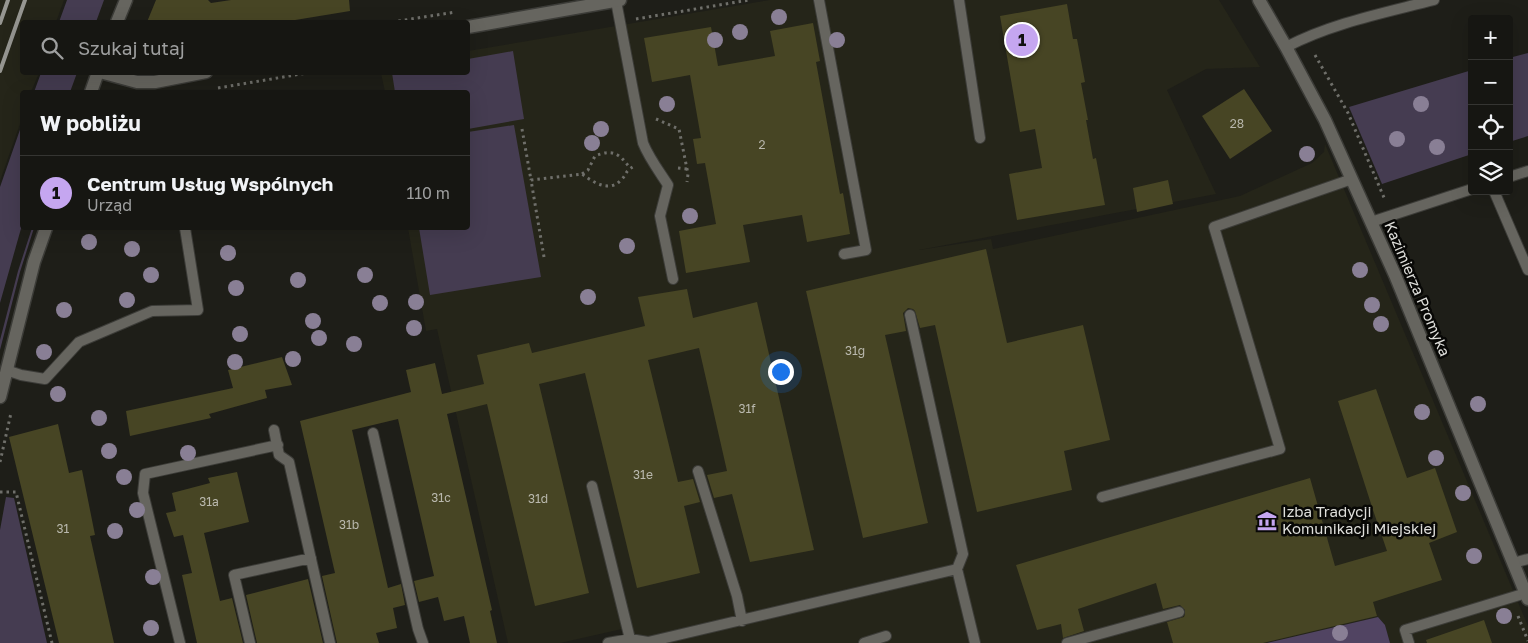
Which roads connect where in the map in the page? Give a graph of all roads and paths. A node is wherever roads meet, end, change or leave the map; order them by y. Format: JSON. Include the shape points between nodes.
{"nodes":[{"id":1,"x":126,"y":0,"type":"edge"},
{"id":2,"x":618,"y":0,"type":"edge"},
{"id":3,"x":819,"y":0,"type":"edge"},
{"id":4,"x":959,"y":0,"type":"edge"},
{"id":5,"x":1259,"y":0,"type":"edge"},
{"id":6,"x":1434,"y":0,"type":"edge"},
{"id":7,"x":118,"y":20,"type":"edge"},
{"id":8,"x":470,"y":27,"type":"edge"},
{"id":9,"x":1286,"y":46,"type":"junction"},
{"id":10,"x":98,"y":75,"type":"edge"},
{"id":11,"x":110,"y":75,"type":"edge"},
{"id":12,"x":190,"y":75,"type":"edge"},
{"id":13,"x":295,"y":75,"type":"edge"},
{"id":14,"x":211,"y":89,"type":"dead end"},
{"id":15,"x":93,"y":90,"type":"edge"},
{"id":16,"x":649,"y":116,"type":"dead end"},
{"id":17,"x":522,"y":129,"type":"dead end"},
{"id":18,"x":980,"y":138,"type":"dead end"},
{"id":19,"x":656,"y":166,"type":"junction"},
{"id":20,"x":630,"y":168,"type":"junction"},
{"id":21,"x":687,"y":169,"type":"junction"},
{"id":22,"x":1528,"y":171,"type":"edge"},
{"id":23,"x":582,"y":174,"type":"junction"},
{"id":24,"x":1513,"y":176,"type":"edge"},
{"id":25,"x":1352,"y":179,"type":"junction"},
{"id":26,"x":531,"y":180,"type":"junction"},
{"id":27,"x":687,"y":183,"type":"dead end"},
{"id":28,"x":1468,"y":190,"type":"edge"},
{"id":29,"x":1496,"y":195,"type":"edge"},
{"id":30,"x":1371,"y":222,"type":"junction"},
{"id":31,"x":45,"y":230,"type":"edge"},
{"id":32,"x":185,"y":230,"type":"edge"},
{"id":33,"x":844,"y":254,"type":"dead end"},
{"id":34,"x":544,"y":257,"type":"dead end"},
{"id":35,"x":1528,"y":270,"type":"edge"},
{"id":36,"x":673,"y":279,"type":"dead end"},
{"id":37,"x":910,"y":315,"type":"dead end"},
{"id":38,"x":6,"y":370,"type":"junction"},
{"id":39,"x":0,"y":397,"type":"edge"},
{"id":40,"x":274,"y":430,"type":"dead end"},
{"id":41,"x":373,"y":434,"type":"dead end"},
{"id":42,"x":278,"y":445,"type":"junction"},
{"id":43,"x":698,"y":471,"type":"dead end"},
{"id":44,"x":592,"y":486,"type":"dead end"},
{"id":45,"x":0,"y":492,"type":"edge"},
{"id":46,"x":1102,"y":497,"type":"dead end"},
{"id":47,"x":311,"y":558,"type":"junction"},
{"id":48,"x":1528,"y":559,"type":"edge"},
{"id":49,"x":1513,"y":563,"type":"junction"},
{"id":50,"x":957,"y":570,"type":"junction"},
{"id":51,"x":1527,"y":596,"type":"edge"},
{"id":52,"x":1179,"y":612,"type":"dead end"},
{"id":53,"x":742,"y":621,"type":"junction"},
{"id":54,"x":886,"y":636,"type":"dead end"},
{"id":55,"x":630,"y":639,"type":"junction"},
{"id":56,"x":52,"y":643,"type":"edge"},
{"id":57,"x":180,"y":643,"type":"edge"},
{"id":58,"x":250,"y":643,"type":"edge"},
{"id":59,"x":330,"y":643,"type":"edge"},
{"id":60,"x":423,"y":643,"type":"edge"},
{"id":61,"x":608,"y":643,"type":"edge"},
{"id":62,"x":864,"y":643,"type":"edge"},
{"id":63,"x":975,"y":643,"type":"edge"},
{"id":64,"x":1067,"y":643,"type":"edge"},
{"id":65,"x":1409,"y":643,"type":"edge"}],
"edges":[{"from":1,"to":7,"type":"street"},
{"from":2,"to":8,"type":"street"},
{"from":2,"to":19,"type":"lane","via":[[642,143]]},
{"from":3,"to":33,"type":"lane","via":[[866,250]]},
{"from":4,"to":18,"type":"lane"},
{"from":5,"to":9,"type":"street","name":"Kazimierza Promyka"},
{"from":6,"to":9,"type":"lane","via":[[1330,27]]},
{"from":9,"to":25,"type":"street","name":"Kazimierza Promyka"},
{"from":10,"to":15,"type":"street"},
{"from":11,"to":12,"type":"street","via":[[136,82]]},
{"from":13,"to":14,"type":"path"},
{"from":16,"to":21,"type":"path","via":[[679,130]]},
{"from":17,"to":26,"type":"path"},
{"from":19,"to":20,"type":"path","via":[[636,165]]},
{"from":19,"to":21,"type":"path"},
{"from":19,"to":36,"type":"lane","via":[[668,185],[660,216]]},
{"from":20,"to":23,"type":"path","via":[[621,180],[609,186],[597,184]]},
{"from":20,"to":23,"type":"path","via":[[615,153],[604,152],[595,156],[588,170]]},
{"from":21,"to":27,"type":"path"},
{"from":22,"to":24,"type":"lane"},
{"from":23,"to":26,"type":"path"},
{"from":25,"to":30,"type":"street","name":"Kazimierza Promyka"},
{"from":25,"to":46,"type":"lane","via":[[1214,228],[1280,449]]},
{"from":26,"to":34,"type":"path"},
{"from":28,"to":30,"type":"lane"},
{"from":29,"to":35,"type":"lane"},
{"from":30,"to":49,"type":"street","name":"Kazimierza Promyka"},
{"from":31,"to":38,"type":"street"},
{"from":32,"to":38,"type":"lane","via":[[198,310],[152,311],[79,342],[45,379]]},
{"from":37,"to":50,"type":"lane","via":[[963,554]]},
{"from":38,"to":39,"type":"street"},
{"from":40,"to":42,"type":"lane"},
{"from":41,"to":60,"type":"lane"},
{"from":42,"to":47,"type":"lane","via":[[280,455],[290,462]]},
{"from":42,"to":57,"type":"lane","via":[[145,474],[143,493]]},
{"from":43,"to":53,"type":"lane"},
{"from":44,"to":55,"type":"lane"},
{"from":45,"to":56,"type":"path","via":[[16,492]]},
{"from":47,"to":58,"type":"lane","via":[[234,575]]},
{"from":47,"to":59,"type":"lane"},
{"from":48,"to":49,"type":"lane"},
{"from":49,"to":51,"type":"street","name":"Kazimierza Promyka"},
{"from":50,"to":53,"type":"lane"},
{"from":50,"to":63,"type":"lane"},
{"from":51,"to":65,"type":"lane","via":[[1405,630]]},
{"from":52,"to":64,"type":"lane"},
{"from":53,"to":55,"type":"lane","via":[[648,642]]},
{"from":54,"to":62,"type":"lane"},
{"from":55,"to":61,"type":"lane"}]}
